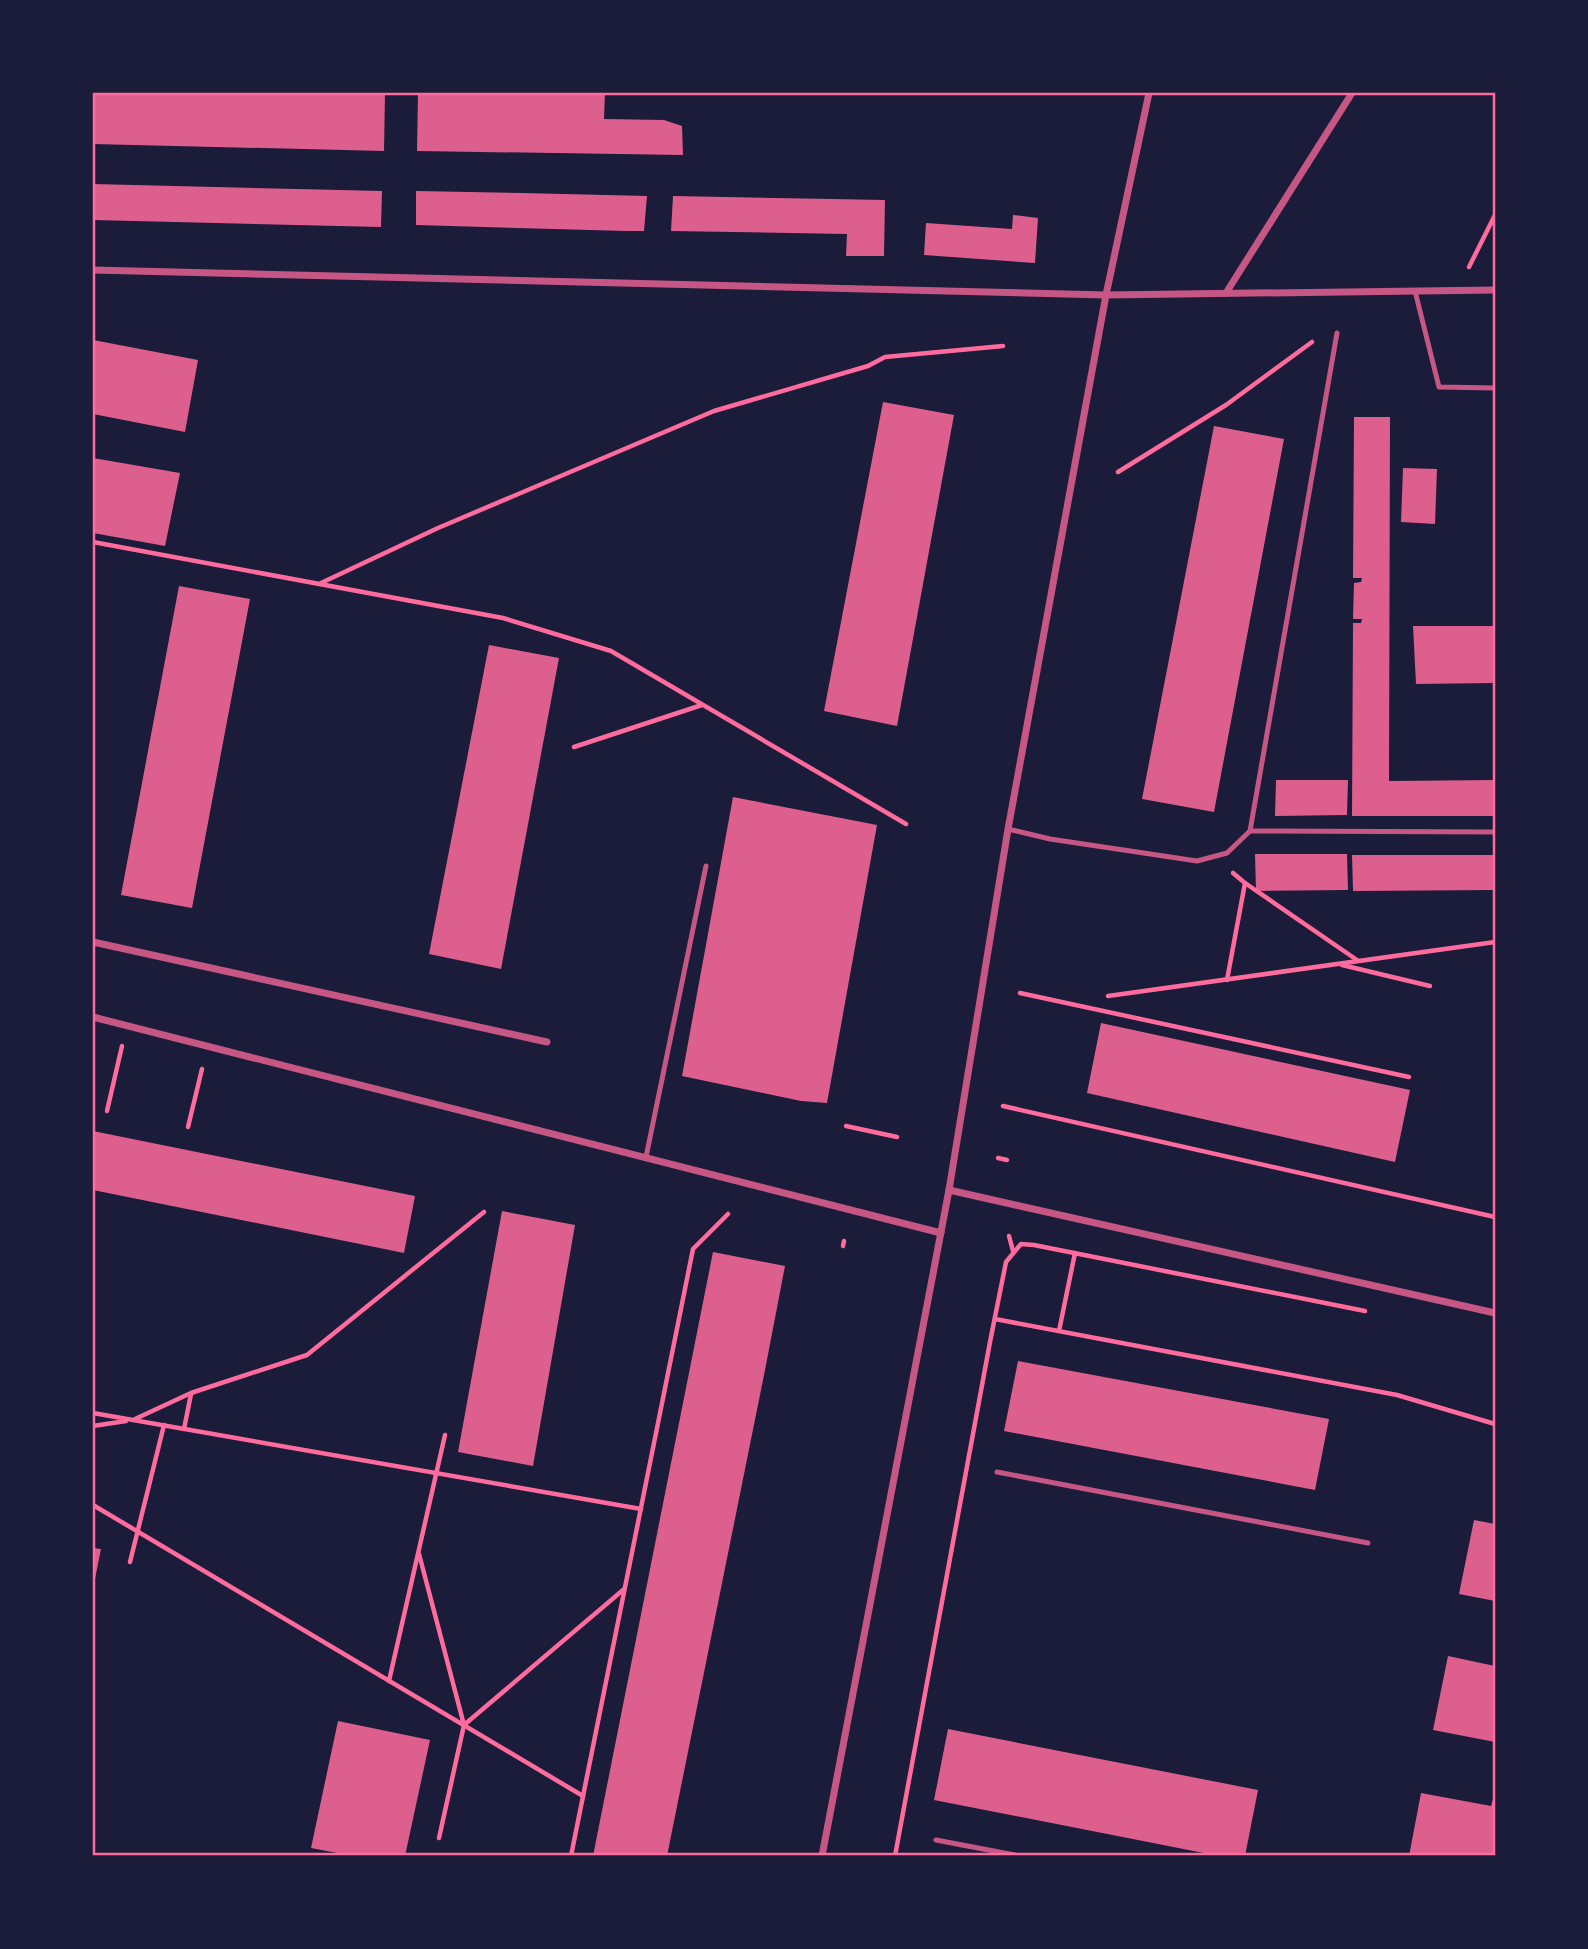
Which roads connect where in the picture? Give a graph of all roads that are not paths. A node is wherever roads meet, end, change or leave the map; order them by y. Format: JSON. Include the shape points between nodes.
{"nodes":[{"id":1,"x":1149,"y":93,"type":"edge"},
{"id":2,"x":1352,"y":93,"type":"edge"},
{"id":3,"x":93,"y":270,"type":"edge"},
{"id":4,"x":1495,"y":290,"type":"edge"},
{"id":5,"x":1415,"y":291,"type":"junction"},
{"id":6,"x":1226,"y":293,"type":"junction"},
{"id":7,"x":1106,"y":295,"type":"junction"},
{"id":8,"x":1337,"y":333,"type":"dead end"},
{"id":9,"x":1495,"y":388,"type":"edge"},
{"id":10,"x":1009,"y":829,"type":"junction"},
{"id":11,"x":1250,"y":831,"type":"junction"},
{"id":12,"x":1495,"y":832,"type":"edge"},
{"id":13,"x":706,"y":866,"type":"dead end"},
{"id":14,"x":93,"y":942,"type":"edge"},
{"id":15,"x":93,"y":1017,"type":"edge"},
{"id":16,"x":547,"y":1042,"type":"dead end"},
{"id":17,"x":646,"y":1157,"type":"junction"},
{"id":18,"x":949,"y":1190,"type":"junction"},
{"id":19,"x":941,"y":1233,"type":"junction"},
{"id":20,"x":1495,"y":1313,"type":"edge"},
{"id":21,"x":997,"y":1472,"type":"dead end"},
{"id":22,"x":1368,"y":1543,"type":"dead end"},
{"id":23,"x":936,"y":1840,"type":"dead end"},
{"id":24,"x":822,"y":1856,"type":"edge"},
{"id":25,"x":1020,"y":1856,"type":"edge"}],
"edges":[{"from":1,"to":7,"type":"street"},
{"from":2,"to":6,"type":"street"},
{"from":3,"to":7,"type":"street"},
{"from":4,"to":5,"type":"street"},
{"from":5,"to":6,"type":"street"},
{"from":5,"to":9,"type":"lane","via":[[1439,387]]},
{"from":6,"to":7,"type":"street"},
{"from":7,"to":10,"type":"street"},
{"from":8,"to":11,"type":"lane"},
{"from":10,"to":11,"type":"lane","via":[[1198,862],[1227,853]]},
{"from":10,"to":18,"type":"street"},
{"from":11,"to":12,"type":"lane"},
{"from":13,"to":17,"type":"lane"},
{"from":14,"to":16,"type":"street"},
{"from":15,"to":17,"type":"street"},
{"from":17,"to":19,"type":"street"},
{"from":18,"to":19,"type":"street"},
{"from":18,"to":20,"type":"street"},
{"from":19,"to":24,"type":"street"},
{"from":21,"to":22,"type":"lane"},
{"from":23,"to":25,"type":"lane"}]}
